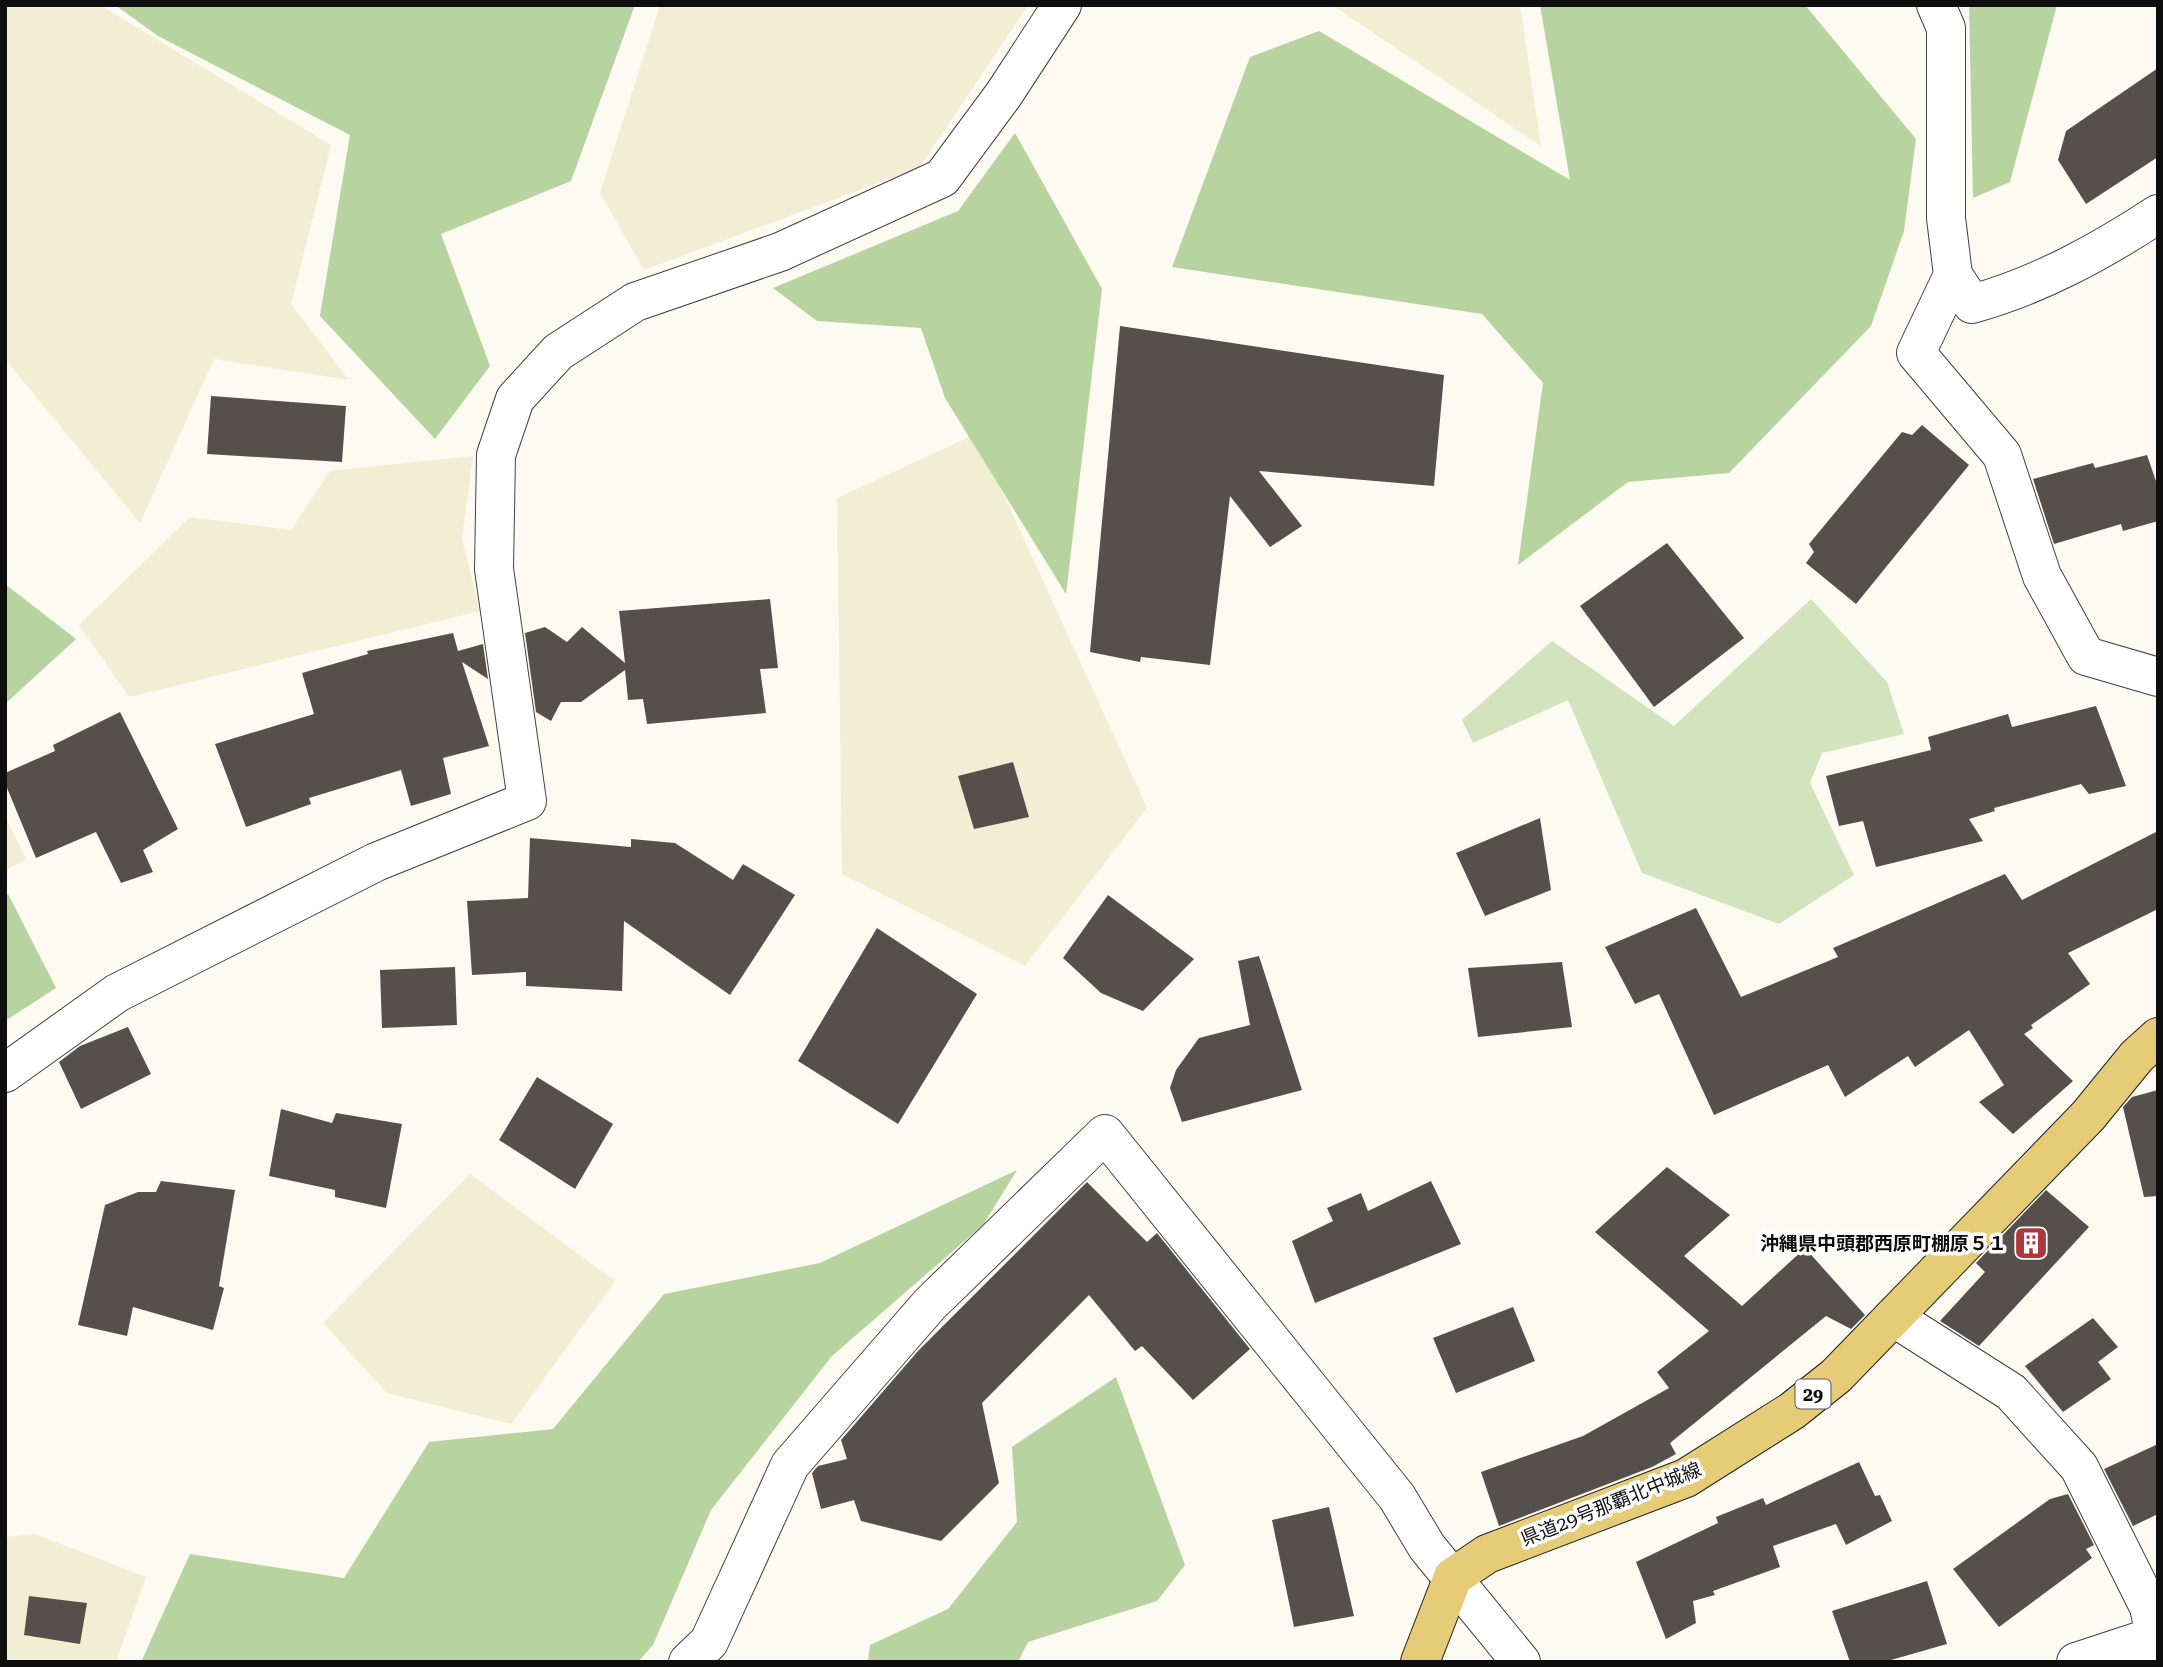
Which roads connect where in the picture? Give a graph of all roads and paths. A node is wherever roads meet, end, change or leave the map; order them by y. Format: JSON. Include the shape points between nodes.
{"nodes":[{"id":1,"x":1062,"y":5,"type":"edge"},
{"id":2,"x":1936,"y":5,"type":"edge"},
{"id":3,"x":2158,"y":214,"type":"edge"},
{"id":4,"x":1953,"y":275,"type":"junction"},
{"id":5,"x":2158,"y":677,"type":"edge"},
{"id":6,"x":2158,"y":1037,"type":"edge"},
{"id":7,"x":5,"y":1073,"type":"edge"},
{"id":8,"x":1893,"y":1317,"type":"junction"},
{"id":9,"x":1453,"y":1577,"type":"junction"},
{"id":10,"x":2155,"y":1624,"type":"edge"},
{"id":11,"x":688,"y":1662,"type":"edge"},
{"id":12,"x":1420,"y":1662,"type":"edge"},
{"id":13,"x":1521,"y":1662,"type":"edge"},
{"id":14,"x":2076,"y":1662,"type":"edge"}],
"edges":[{"from":1,"to":7,"type":"street","via":[[942,178],[780,252],[635,302],[558,352],[515,399],[496,455],[494,569],[527,801],[376,862],[117,993]]},
{"from":2,"to":4,"type":"street","via":[[1946,28],[1946,218]]},
{"from":3,"to":4,"type":"street","via":[[2108,247],[2016,291],[1972,304]]},
{"from":4,"to":5,"type":"street","via":[[1916,353],[2002,455],[2042,576],[2087,656]]},
{"from":6,"to":8,"type":"main road","name":"県道29号那覇北中城線","number":"29"},
{"from":8,"to":9,"type":"main road","name":"県道29号那覇北中城線","number":"29","via":[[1836,1376],[1792,1411],[1686,1478],[1487,1554]]},
{"from":8,"to":10,"type":"street","via":[[2011,1392],[2079,1467]]},
{"from":9,"to":11,"type":"street","via":[[1427,1547],[1396,1497],[1105,1134],[930,1304],[790,1465],[709,1642]]},
{"from":9,"to":12,"type":"main road"},
{"from":9,"to":13,"type":"street"},
{"from":10,"to":14,"type":"street"}]}
